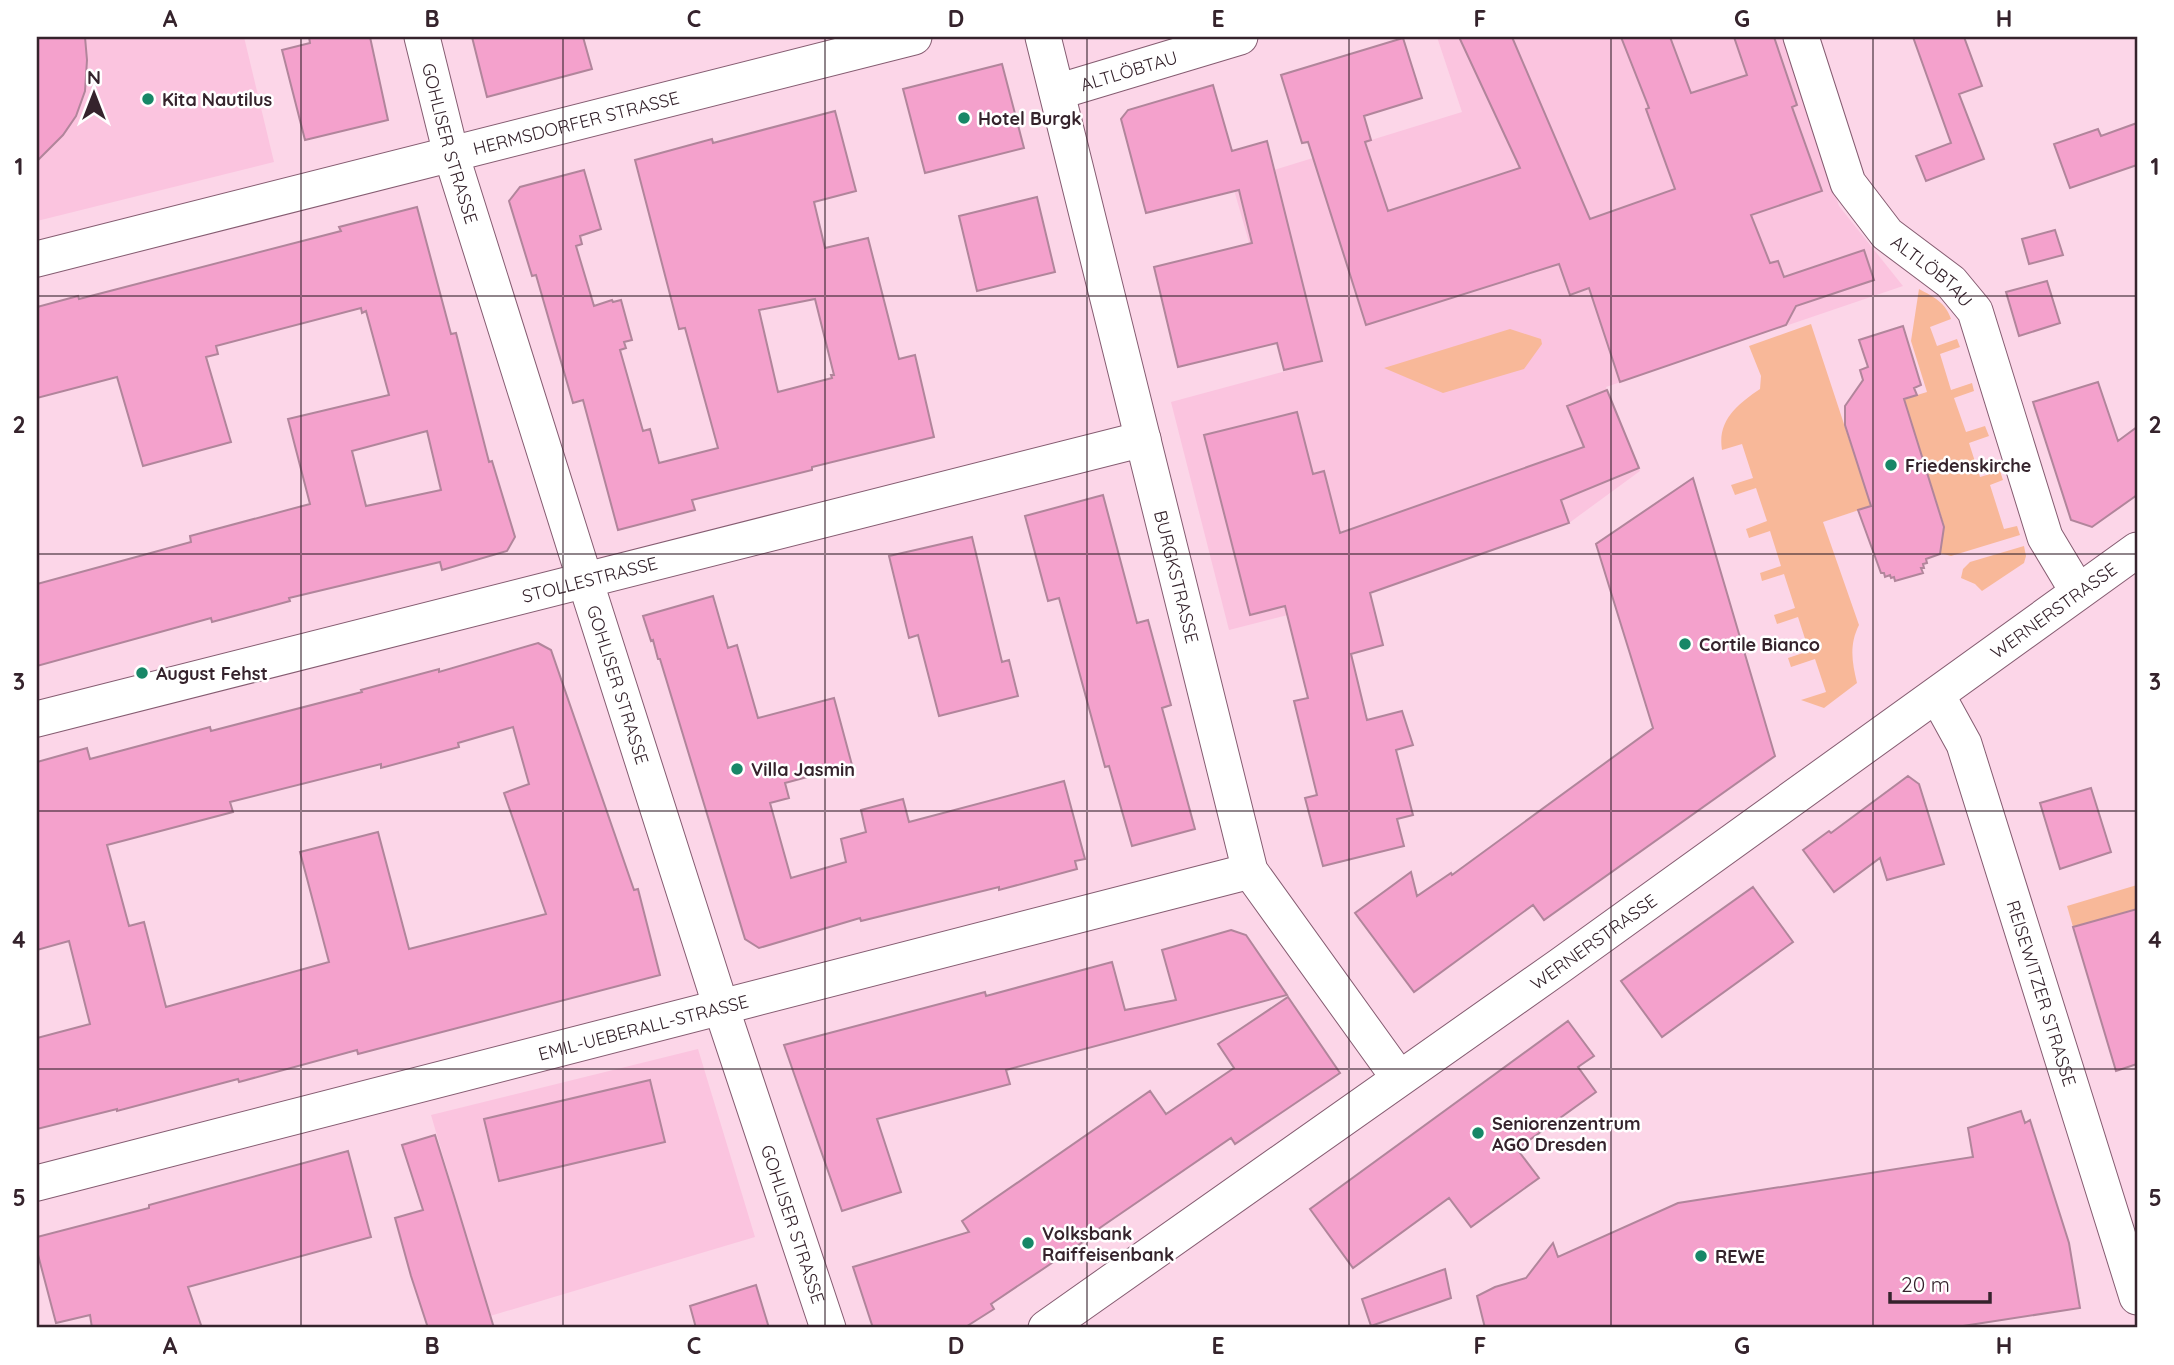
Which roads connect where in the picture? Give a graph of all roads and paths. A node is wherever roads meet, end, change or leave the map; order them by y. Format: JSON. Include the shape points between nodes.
{"nodes":[{"id":1,"x":422,"y":37,"type":"edge"},
{"id":2,"x":914,"y":37,"type":"edge"},
{"id":3,"x":1043,"y":37,"type":"edge"},
{"id":4,"x":1240,"y":37,"type":"edge"},
{"id":5,"x":1801,"y":37,"type":"edge"},
{"id":6,"x":1057,"y":92,"type":"junction"},
{"id":7,"x":451,"y":154,"type":"junction"},
{"id":8,"x":37,"y":259,"type":"edge"},
{"id":9,"x":1143,"y":439,"type":"junction"},
{"id":10,"x":2137,"y":550,"type":"edge"},
{"id":11,"x":585,"y":580,"type":"junction"},
{"id":12,"x":2078,"y":592,"type":"junction"},
{"id":13,"x":1937,"y":695,"type":"junction"},
{"id":14,"x":37,"y":719,"type":"edge"},
{"id":15,"x":1250,"y":872,"type":"junction"},
{"id":16,"x":721,"y":1007,"type":"junction"},
{"id":17,"x":1399,"y":1078,"type":"junction"},
{"id":18,"x":37,"y":1183,"type":"edge"},
{"id":19,"x":2137,"y":1297,"type":"edge"},
{"id":20,"x":828,"y":1328,"type":"edge"},
{"id":21,"x":1046,"y":1328,"type":"edge"}],
"edges":[{"from":1,"to":7,"type":"street","name":"GOHLISER STRASSE"},
{"from":2,"to":7,"type":"street","name":"HERMSDORFER STRASSE"},
{"from":3,"to":6,"type":"street","name":"BURGKSTRASSE"},
{"from":4,"to":6,"type":"street","name":"ALTLÖBTAU"},
{"from":5,"to":12,"type":"street","name":"ALTLÖBTAU","via":[[1849,183],[1887,234],[1951,282],[1975,311],[2045,537]]},
{"from":6,"to":9,"type":"street","name":"BURGKSTRASSE"},
{"from":7,"to":8,"type":"street","name":"HERMSDORFER STRASSE"},
{"from":7,"to":11,"type":"street","name":"GOHLISER STRASSE"},
{"from":9,"to":11,"type":"street","name":"STOLLESTRASSE"},
{"from":9,"to":15,"type":"street","name":"BURGKSTRASSE"},
{"from":10,"to":12,"type":"street","name":"WERNERSTRASSE"},
{"from":11,"to":14,"type":"street","name":"STOLLESTRASSE"},
{"from":11,"to":16,"type":"street","name":"GOHLISER STRASSE"},
{"from":12,"to":13,"type":"street","name":"WERNERSTRASSE"},
{"from":13,"to":17,"type":"street","name":"WERNERSTRASSE"},
{"from":13,"to":19,"type":"street","name":"REISEWITZER STRASSE","via":[[1965,744]]},
{"from":15,"to":16,"type":"street","name":"EMIL-UEBERALL-STRASSE"},
{"from":15,"to":17,"type":"street","name":"BURGKSTRASSE"},
{"from":16,"to":18,"type":"street","name":"EMIL-UEBERALL-STRASSE"},
{"from":16,"to":20,"type":"street","name":"GOHLISER STRASSE"},
{"from":17,"to":21,"type":"street","name":"WERNERSTRASSE"}]}
